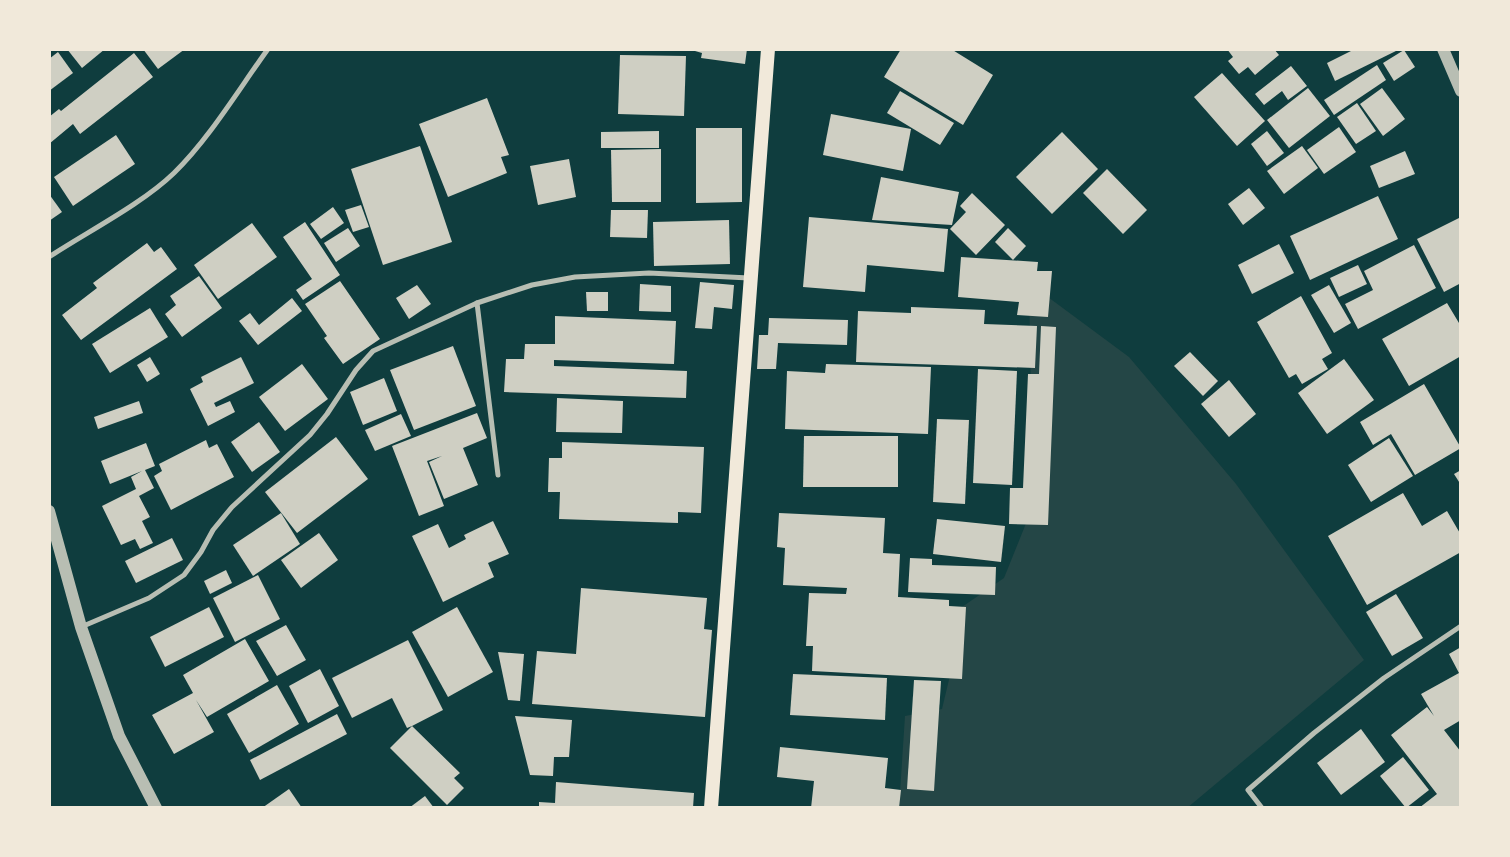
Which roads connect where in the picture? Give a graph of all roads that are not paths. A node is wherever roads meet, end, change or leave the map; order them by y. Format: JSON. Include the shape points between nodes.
{"nodes":[{"id":1,"x":268,"y":49,"type":"edge"},
{"id":2,"x":768,"y":49,"type":"edge"},
{"id":3,"x":1443,"y":49,"type":"edge"},
{"id":4,"x":1461,"y":91,"type":"edge"},
{"id":5,"x":49,"y":257,"type":"edge"},
{"id":6,"x":750,"y":278,"type":"junction"},
{"id":7,"x":477,"y":303,"type":"junction"},
{"id":8,"x":498,"y":475,"type":"dead end"},
{"id":9,"x":49,"y":510,"type":"edge"},
{"id":10,"x":1461,"y":626,"type":"edge"},
{"id":11,"x":81,"y":627,"type":"junction"},
{"id":12,"x":156,"y":808,"type":"edge"},
{"id":13,"x":711,"y":808,"type":"edge"},
{"id":14,"x":1262,"y":808,"type":"edge"}],
"edges":[{"from":1,"to":5,"type":"lane","via":[[173,174]]},
{"from":2,"to":6,"type":"main road"},
{"from":3,"to":4,"type":"street"},
{"from":6,"to":7,"type":"lane","via":[[649,273],[575,277]]},
{"from":6,"to":13,"type":"main road"},
{"from":7,"to":8,"type":"lane"},
{"from":7,"to":11,"type":"lane","via":[[373,351],[310,435],[213,530],[184,575],[149,598]]},
{"from":9,"to":11,"type":"street"},
{"from":10,"to":14,"type":"lane","via":[[1384,678],[1248,790]]},
{"from":11,"to":12,"type":"street","via":[[119,736]]}]}
